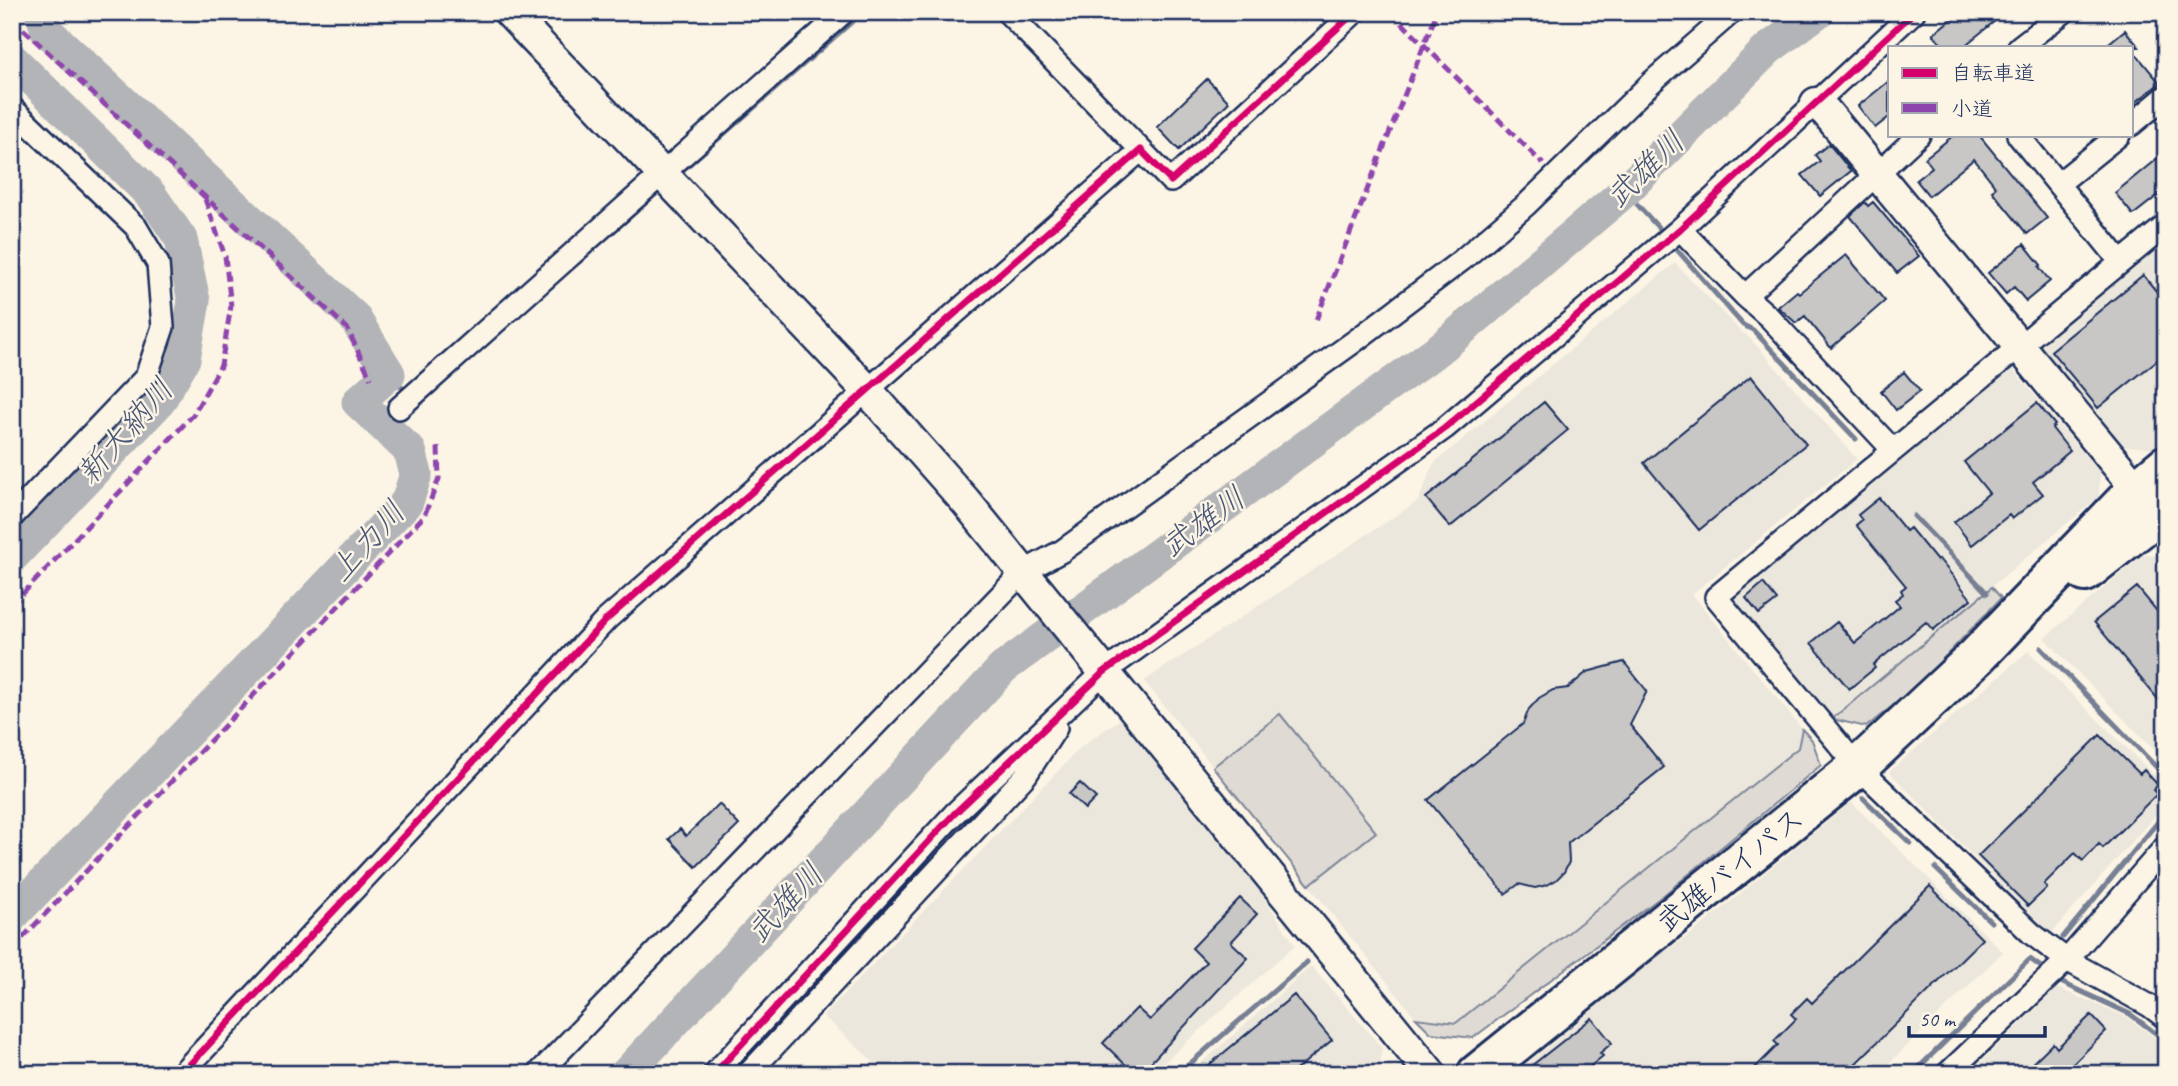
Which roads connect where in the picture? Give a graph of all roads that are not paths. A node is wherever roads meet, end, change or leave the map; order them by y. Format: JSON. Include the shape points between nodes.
{"nodes":[{"id":1,"x":509,"y":12,"type":"edge"},
{"id":2,"x":844,"y":12,"type":"edge"},
{"id":3,"x":1007,"y":12,"type":"edge"},
{"id":4,"x":1355,"y":12,"type":"edge"},
{"id":5,"x":1732,"y":12,"type":"edge"},
{"id":6,"x":1914,"y":12,"type":"edge"},
{"id":7,"x":2064,"y":12,"type":"edge"},
{"id":8,"x":2020,"y":46,"type":"edge"},
{"id":9,"x":2166,"y":96,"type":"edge"},
{"id":10,"x":1816,"y":103,"type":"junction"},
{"id":11,"x":12,"y":108,"type":"edge"},
{"id":12,"x":2132,"y":124,"type":"edge"},
{"id":13,"x":1918,"y":136,"type":"edge"},
{"id":14,"x":2019,"y":136,"type":"edge"},
{"id":15,"x":2118,"y":136,"type":"edge"},
{"id":16,"x":1141,"y":150,"type":"junction"},
{"id":17,"x":662,"y":173,"type":"junction"},
{"id":18,"x":1876,"y":173,"type":"junction"},
{"id":19,"x":2058,"y":184,"type":"junction"},
{"id":20,"x":2166,"y":225,"type":"edge"},
{"id":21,"x":1680,"y":229,"type":"junction"},
{"id":22,"x":2121,"y":261,"type":"junction"},
{"id":23,"x":1745,"y":296,"type":"junction"},
{"id":24,"x":2019,"y":347,"type":"junction"},
{"id":25,"x":868,"y":391,"type":"junction"},
{"id":26,"x":399,"y":408,"type":"dead end"},
{"id":27,"x":1893,"y":450,"type":"junction"},
{"id":28,"x":2166,"y":465,"type":"edge"},
{"id":29,"x":2156,"y":509,"type":"edge"},
{"id":30,"x":12,"y":517,"type":"edge"},
{"id":31,"x":1025,"y":574,"type":"junction"},
{"id":32,"x":1102,"y":670,"type":"junction"},
{"id":33,"x":1072,"y":703,"type":"junction"},
{"id":34,"x":1858,"y":766,"type":"junction"},
{"id":35,"x":2166,"y":846,"type":"edge"},
{"id":36,"x":2067,"y":960,"type":"junction"},
{"id":37,"x":2166,"y":1018,"type":"edge"},
{"id":38,"x":181,"y":1074,"type":"edge"},
{"id":39,"x":538,"y":1074,"type":"edge"},
{"id":40,"x":714,"y":1074,"type":"edge"},
{"id":41,"x":748,"y":1074,"type":"edge"},
{"id":42,"x":1431,"y":1074,"type":"edge"},
{"id":43,"x":1477,"y":1074,"type":"edge"},
{"id":44,"x":1947,"y":1074,"type":"edge"}],
"edges":[{"from":1,"to":17,"type":"street"},
{"from":2,"to":17,"type":"street"},
{"from":3,"to":16,"type":"street"},
{"from":4,"to":16,"type":"street","via":[[1171,181]]},
{"from":5,"to":31,"type":"street","via":[[1462,260]]},
{"from":6,"to":10,"type":"street"},
{"from":7,"to":8,"type":"street"},
{"from":9,"to":12,"type":"street"},
{"from":10,"to":18,"type":"street"},
{"from":10,"to":21,"type":"street"},
{"from":11,"to":30,"type":"street","via":[[136,226],[158,264],[163,327],[145,377]]},
{"from":13,"to":18,"type":"street"},
{"from":14,"to":19,"type":"street"},
{"from":15,"to":19,"type":"street"},
{"from":16,"to":25,"type":"street"},
{"from":17,"to":25,"type":"street"},
{"from":17,"to":26,"type":"street"},
{"from":18,"to":23,"type":"street"},
{"from":18,"to":24,"type":"street"},
{"from":19,"to":22,"type":"street"},
{"from":20,"to":22,"type":"street"},
{"from":21,"to":23,"type":"street"},
{"from":21,"to":32,"type":"street","via":[[1445,428]]},
{"from":22,"to":24,"type":"street"},
{"from":23,"to":27,"type":"street"},
{"from":24,"to":27,"type":"street"},
{"from":24,"to":29,"type":"street"},
{"from":25,"to":31,"type":"street"},
{"from":25,"to":38,"type":"street","via":[[607,619]]},
{"from":27,"to":34,"type":"street","via":[[1716,597]]},
{"from":28,"to":29,"type":"highway","name":"武雄バイパス"},
{"from":29,"to":34,"type":"highway","name":"武雄バイパス","via":[[1976,657]]},
{"from":31,"to":32,"type":"street"},
{"from":31,"to":39,"type":"street"},
{"from":32,"to":33,"type":"street"},
{"from":32,"to":42,"type":"street"},
{"from":33,"to":40,"type":"street","via":[[954,814]]},
{"from":33,"to":41,"type":"street","via":[[1026,775]]},
{"from":34,"to":36,"type":"street","via":[[2032,934]]},
{"from":34,"to":43,"type":"highway","name":"武雄バイパス"},
{"from":35,"to":36,"type":"street"},
{"from":36,"to":37,"type":"street"},
{"from":36,"to":44,"type":"street"}]}
